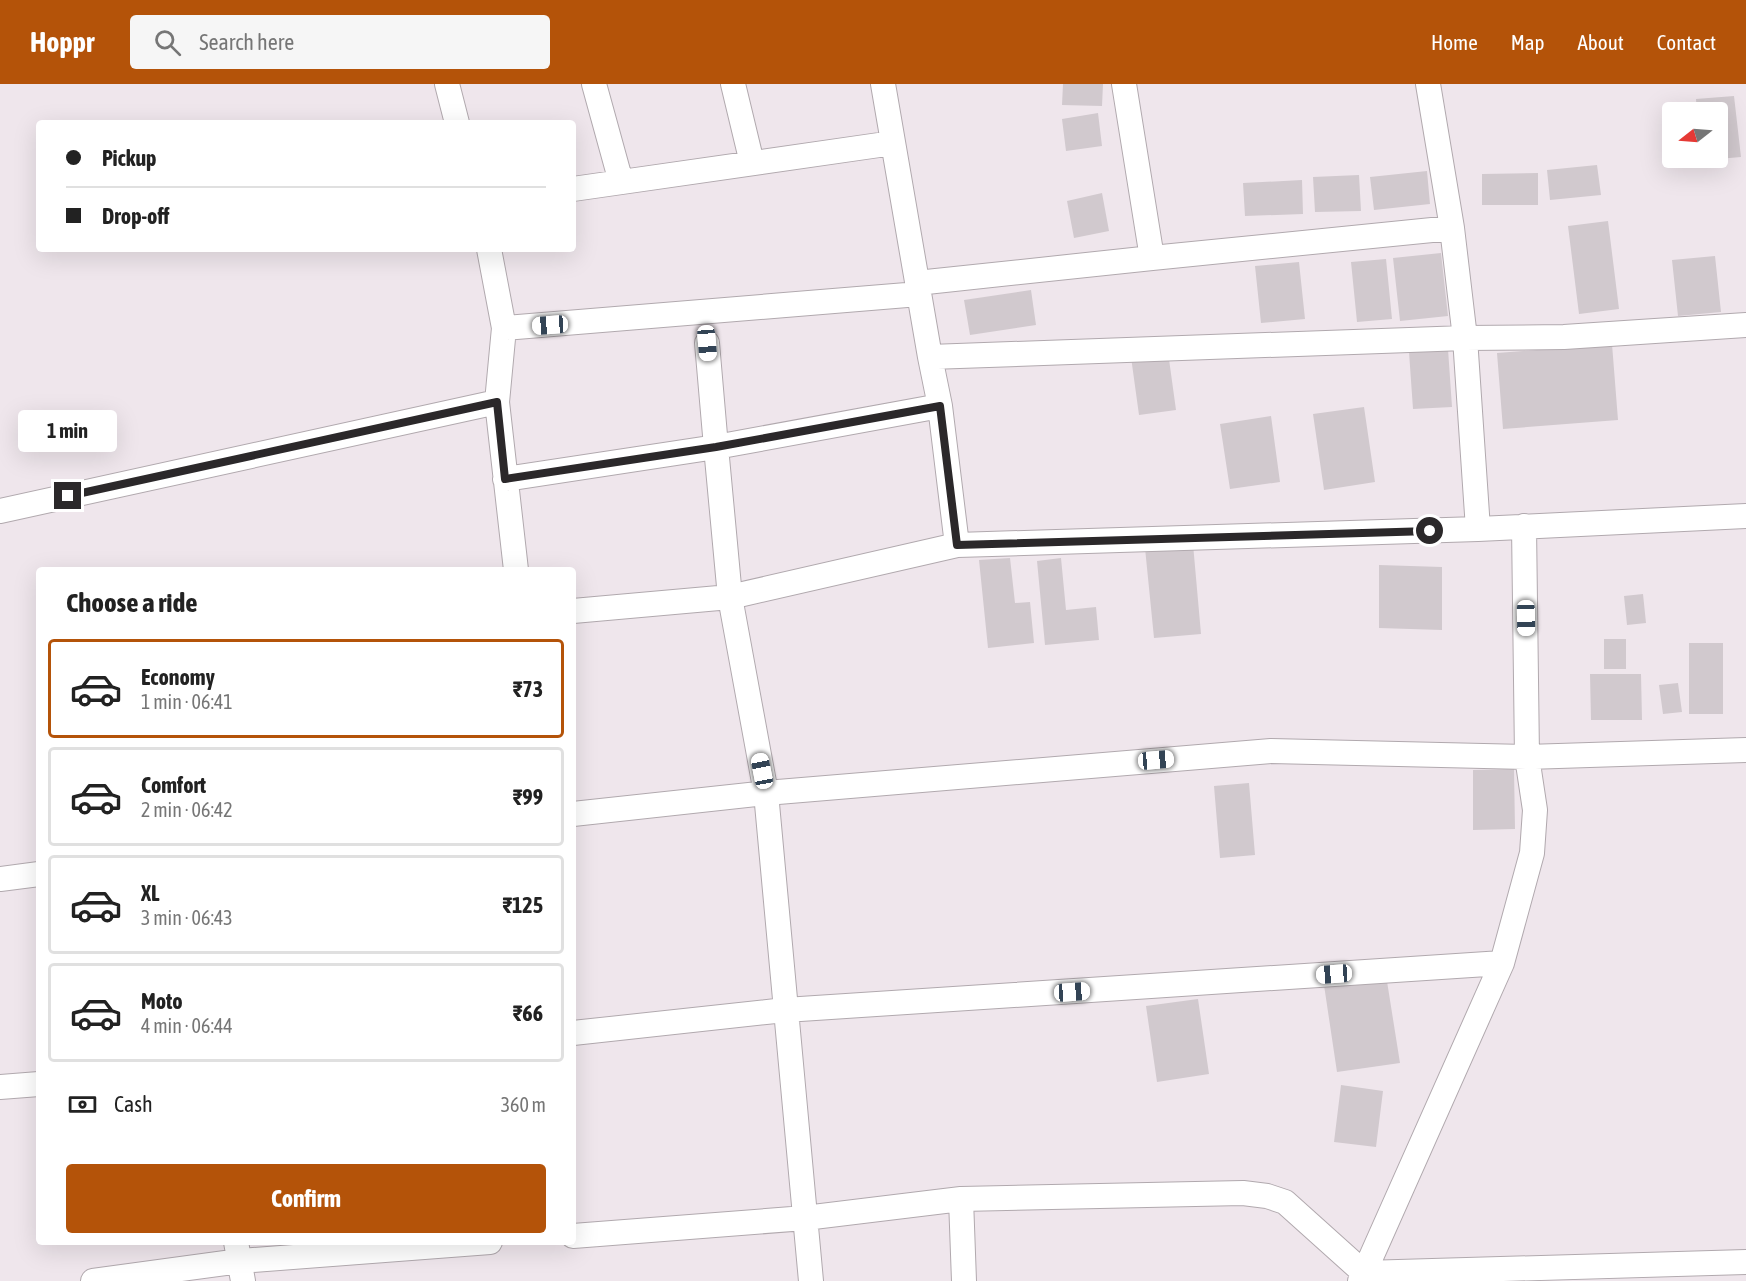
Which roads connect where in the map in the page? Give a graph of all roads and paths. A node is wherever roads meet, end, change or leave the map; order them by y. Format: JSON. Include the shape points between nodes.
{"nodes":[{"id":1,"x":447,"y":84,"type":"edge"},
{"id":2,"x":594,"y":84,"type":"edge"},
{"id":3,"x":733,"y":84,"type":"edge"},
{"id":4,"x":883,"y":84,"type":"edge"},
{"id":5,"x":1124,"y":84,"type":"edge"},
{"id":6,"x":1428,"y":84,"type":"edge"},
{"id":7,"x":457,"y":120,"type":"edge"},
{"id":8,"x":893,"y":143,"type":"junction"},
{"id":9,"x":752,"y":163,"type":"junction"},
{"id":10,"x":621,"y":182,"type":"junction"},
{"id":11,"x":576,"y":189,"type":"edge"},
{"id":12,"x":1452,"y":228,"type":"junction"},
{"id":13,"x":490,"y":252,"type":"edge"},
{"id":14,"x":1152,"y":258,"type":"junction"},
{"id":15,"x":918,"y":289,"type":"junction"},
{"id":16,"x":1746,"y":325,"type":"edge"},
{"id":17,"x":504,"y":328,"type":"junction"},
{"id":18,"x":1465,"y":338,"type":"junction"},
{"id":19,"x":707,"y":343,"type":"dead end"},
{"id":20,"x":930,"y":357,"type":"junction"},
{"id":21,"x":497,"y":402,"type":"junction"},
{"id":22,"x":940,"y":406,"type":"junction"},
{"id":23,"x":716,"y":447,"type":"junction"},
{"id":24,"x":505,"y":479,"type":"junction"},
{"id":25,"x":0,"y":511,"type":"edge"},
{"id":26,"x":1746,"y":516,"type":"edge"},
{"id":27,"x":1524,"y":526,"type":"junction"},
{"id":28,"x":1478,"y":529,"type":"junction"},
{"id":29,"x":957,"y":545,"type":"junction"},
{"id":30,"x":516,"y":567,"type":"edge"},
{"id":31,"x":730,"y":597,"type":"junction"},
{"id":32,"x":576,"y":610,"type":"edge"},
{"id":33,"x":1746,"y":750,"type":"edge"},
{"id":34,"x":1527,"y":757,"type":"junction"},
{"id":35,"x":766,"y":793,"type":"junction"},
{"id":36,"x":576,"y":814,"type":"edge"},
{"id":37,"x":36,"y":874,"type":"edge"},
{"id":38,"x":0,"y":879,"type":"edge"},
{"id":39,"x":1502,"y":963,"type":"junction"},
{"id":40,"x":785,"y":1010,"type":"junction"},
{"id":41,"x":576,"y":1033,"type":"edge"},
{"id":42,"x":36,"y":1084,"type":"edge"},
{"id":43,"x":0,"y":1087,"type":"edge"},
{"id":44,"x":961,"y":1199,"type":"junction"},
{"id":45,"x":805,"y":1218,"type":"junction"},
{"id":46,"x":576,"y":1236,"type":"edge"},
{"id":47,"x":452,"y":1245,"type":"edge"},
{"id":48,"x":240,"y":1262,"type":"edge"},
{"id":49,"x":1746,"y":1262,"type":"edge"},
{"id":50,"x":1362,"y":1277,"type":"edge"},
{"id":51,"x":93,"y":1281,"type":"edge"},
{"id":52,"x":811,"y":1281,"type":"edge"},
{"id":53,"x":964,"y":1281,"type":"edge"}],
"edges":[{"from":1,"to":7,"type":"street"},
{"from":2,"to":10,"type":"street"},
{"from":3,"to":9,"type":"street"},
{"from":4,"to":8,"type":"street"},
{"from":5,"to":14,"type":"street"},
{"from":6,"to":12,"type":"street"},
{"from":8,"to":9,"type":"street"},
{"from":8,"to":15,"type":"street"},
{"from":9,"to":10,"type":"street"},
{"from":10,"to":11,"type":"street"},
{"from":12,"to":14,"type":"street"},
{"from":12,"to":18,"type":"street"},
{"from":13,"to":17,"type":"street"},
{"from":14,"to":15,"type":"street"},
{"from":15,"to":17,"type":"street"},
{"from":15,"to":20,"type":"street"},
{"from":16,"to":18,"type":"street","via":[[1564,337]]},
{"from":17,"to":21,"type":"street"},
{"from":18,"to":20,"type":"street"},
{"from":18,"to":28,"type":"street"},
{"from":19,"to":23,"type":"street"},
{"from":20,"to":22,"type":"street"},
{"from":21,"to":24,"type":"street"},
{"from":21,"to":25,"type":"street"},
{"from":22,"to":23,"type":"street"},
{"from":22,"to":29,"type":"street"},
{"from":23,"to":24,"type":"street"},
{"from":23,"to":31,"type":"street"},
{"from":24,"to":30,"type":"street"},
{"from":26,"to":27,"type":"street"},
{"from":27,"to":28,"type":"street"},
{"from":27,"to":34,"type":"street"},
{"from":28,"to":29,"type":"street"},
{"from":29,"to":31,"type":"street"},
{"from":31,"to":32,"type":"street"},
{"from":31,"to":35,"type":"street"},
{"from":33,"to":34,"type":"street"},
{"from":34,"to":35,"type":"street","via":[[1271,751]]},
{"from":34,"to":39,"type":"street","via":[[1535,810],[1532,853]]},
{"from":35,"to":36,"type":"street"},
{"from":35,"to":40,"type":"street"},
{"from":37,"to":38,"type":"street"},
{"from":39,"to":40,"type":"street"},
{"from":39,"to":50,"type":"street"},
{"from":40,"to":41,"type":"street"},
{"from":40,"to":45,"type":"street"},
{"from":42,"to":43,"type":"street"},
{"from":44,"to":45,"type":"street"},
{"from":44,"to":50,"type":"street","via":[[1243,1193],[1267,1196],[1285,1202]]},
{"from":44,"to":53,"type":"street"},
{"from":45,"to":46,"type":"street"},
{"from":45,"to":52,"type":"street"},
{"from":47,"to":48,"type":"street"},
{"from":48,"to":51,"type":"street"},
{"from":49,"to":50,"type":"street"}]}
